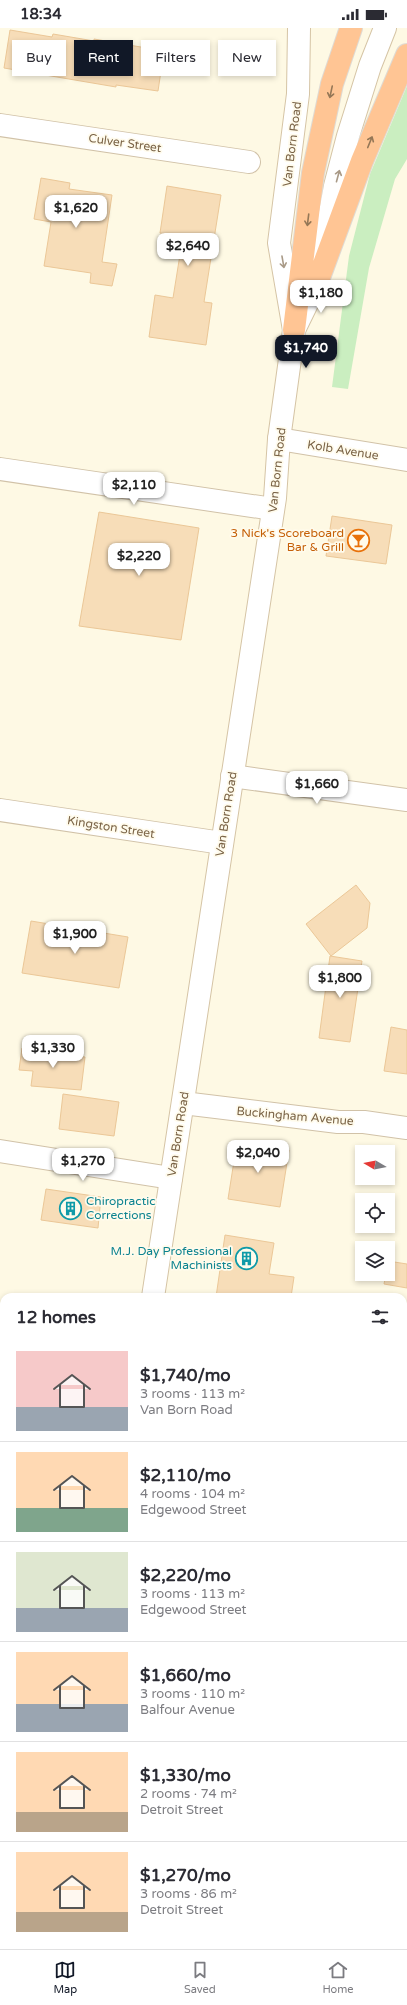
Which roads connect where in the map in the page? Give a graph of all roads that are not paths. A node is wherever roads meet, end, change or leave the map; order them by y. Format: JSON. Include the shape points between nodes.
{"nodes":[{"id":1,"x":299,"y":28,"type":"edge"},
{"id":2,"x":351,"y":28,"type":"edge"},
{"id":3,"x":385,"y":28,"type":"edge"},
{"id":4,"x":407,"y":55,"type":"edge"},
{"id":5,"x":0,"y":125,"type":"edge"},
{"id":6,"x":249,"y":162,"type":"dead end"},
{"id":7,"x":317,"y":283,"type":"junction"},
{"id":8,"x":294,"y":330,"type":"junction"},
{"id":9,"x":279,"y":440,"type":"junction"},
{"id":10,"x":407,"y":460,"type":"edge"},
{"id":11,"x":0,"y":469,"type":"edge"},
{"id":12,"x":273,"y":509,"type":"junction"},
{"id":13,"x":232,"y":776,"type":"junction"},
{"id":14,"x":407,"y":800,"type":"edge"},
{"id":15,"x":0,"y":810,"type":"edge"},
{"id":16,"x":222,"y":843,"type":"junction"},
{"id":17,"x":183,"y":1103,"type":"junction"},
{"id":18,"x":407,"y":1128,"type":"edge"},
{"id":19,"x":0,"y":1151,"type":"edge"},
{"id":20,"x":171,"y":1178,"type":"junction"},
{"id":21,"x":154,"y":1293,"type":"edge"}],
"edges":[{"from":1,"to":8,"type":"main road","name":"Van Born Road","one_way":true,"via":[[298,94],[279,243]]},
{"from":2,"to":8,"type":"highway","one_way":true,"via":[[332,84],[313,173]]},
{"from":7,"to":3,"type":"main road","name":"Van Born Road","one_way":true,"via":[[335,186],[370,66]]},
{"from":7,"to":4,"type":"highway","one_way":true,"via":[[362,162]]},
{"from":5,"to":6,"type":"main road","name":"Culver Street"},
{"from":7,"to":8,"type":"main road","name":"Van Born Road"},
{"from":8,"to":9,"type":"main road","name":"Van Born Road"},
{"from":9,"to":10,"type":"main road","name":"Kolb Avenue"},
{"from":9,"to":12,"type":"main road","name":"Van Born Road"},
{"from":11,"to":12,"type":"main road"},
{"from":12,"to":13,"type":"main road","name":"Van Born Road"},
{"from":13,"to":14,"type":"main road"},
{"from":13,"to":16,"type":"main road","name":"Van Born Road"},
{"from":15,"to":16,"type":"main road","name":"Kingston Street"},
{"from":16,"to":17,"type":"main road","name":"Van Born Road"},
{"from":17,"to":18,"type":"main road","name":"Buckingham Avenue"},
{"from":17,"to":20,"type":"main road","name":"Van Born Road"},
{"from":19,"to":20,"type":"main road"},
{"from":20,"to":21,"type":"main road","name":"Van Born Road"}]}
